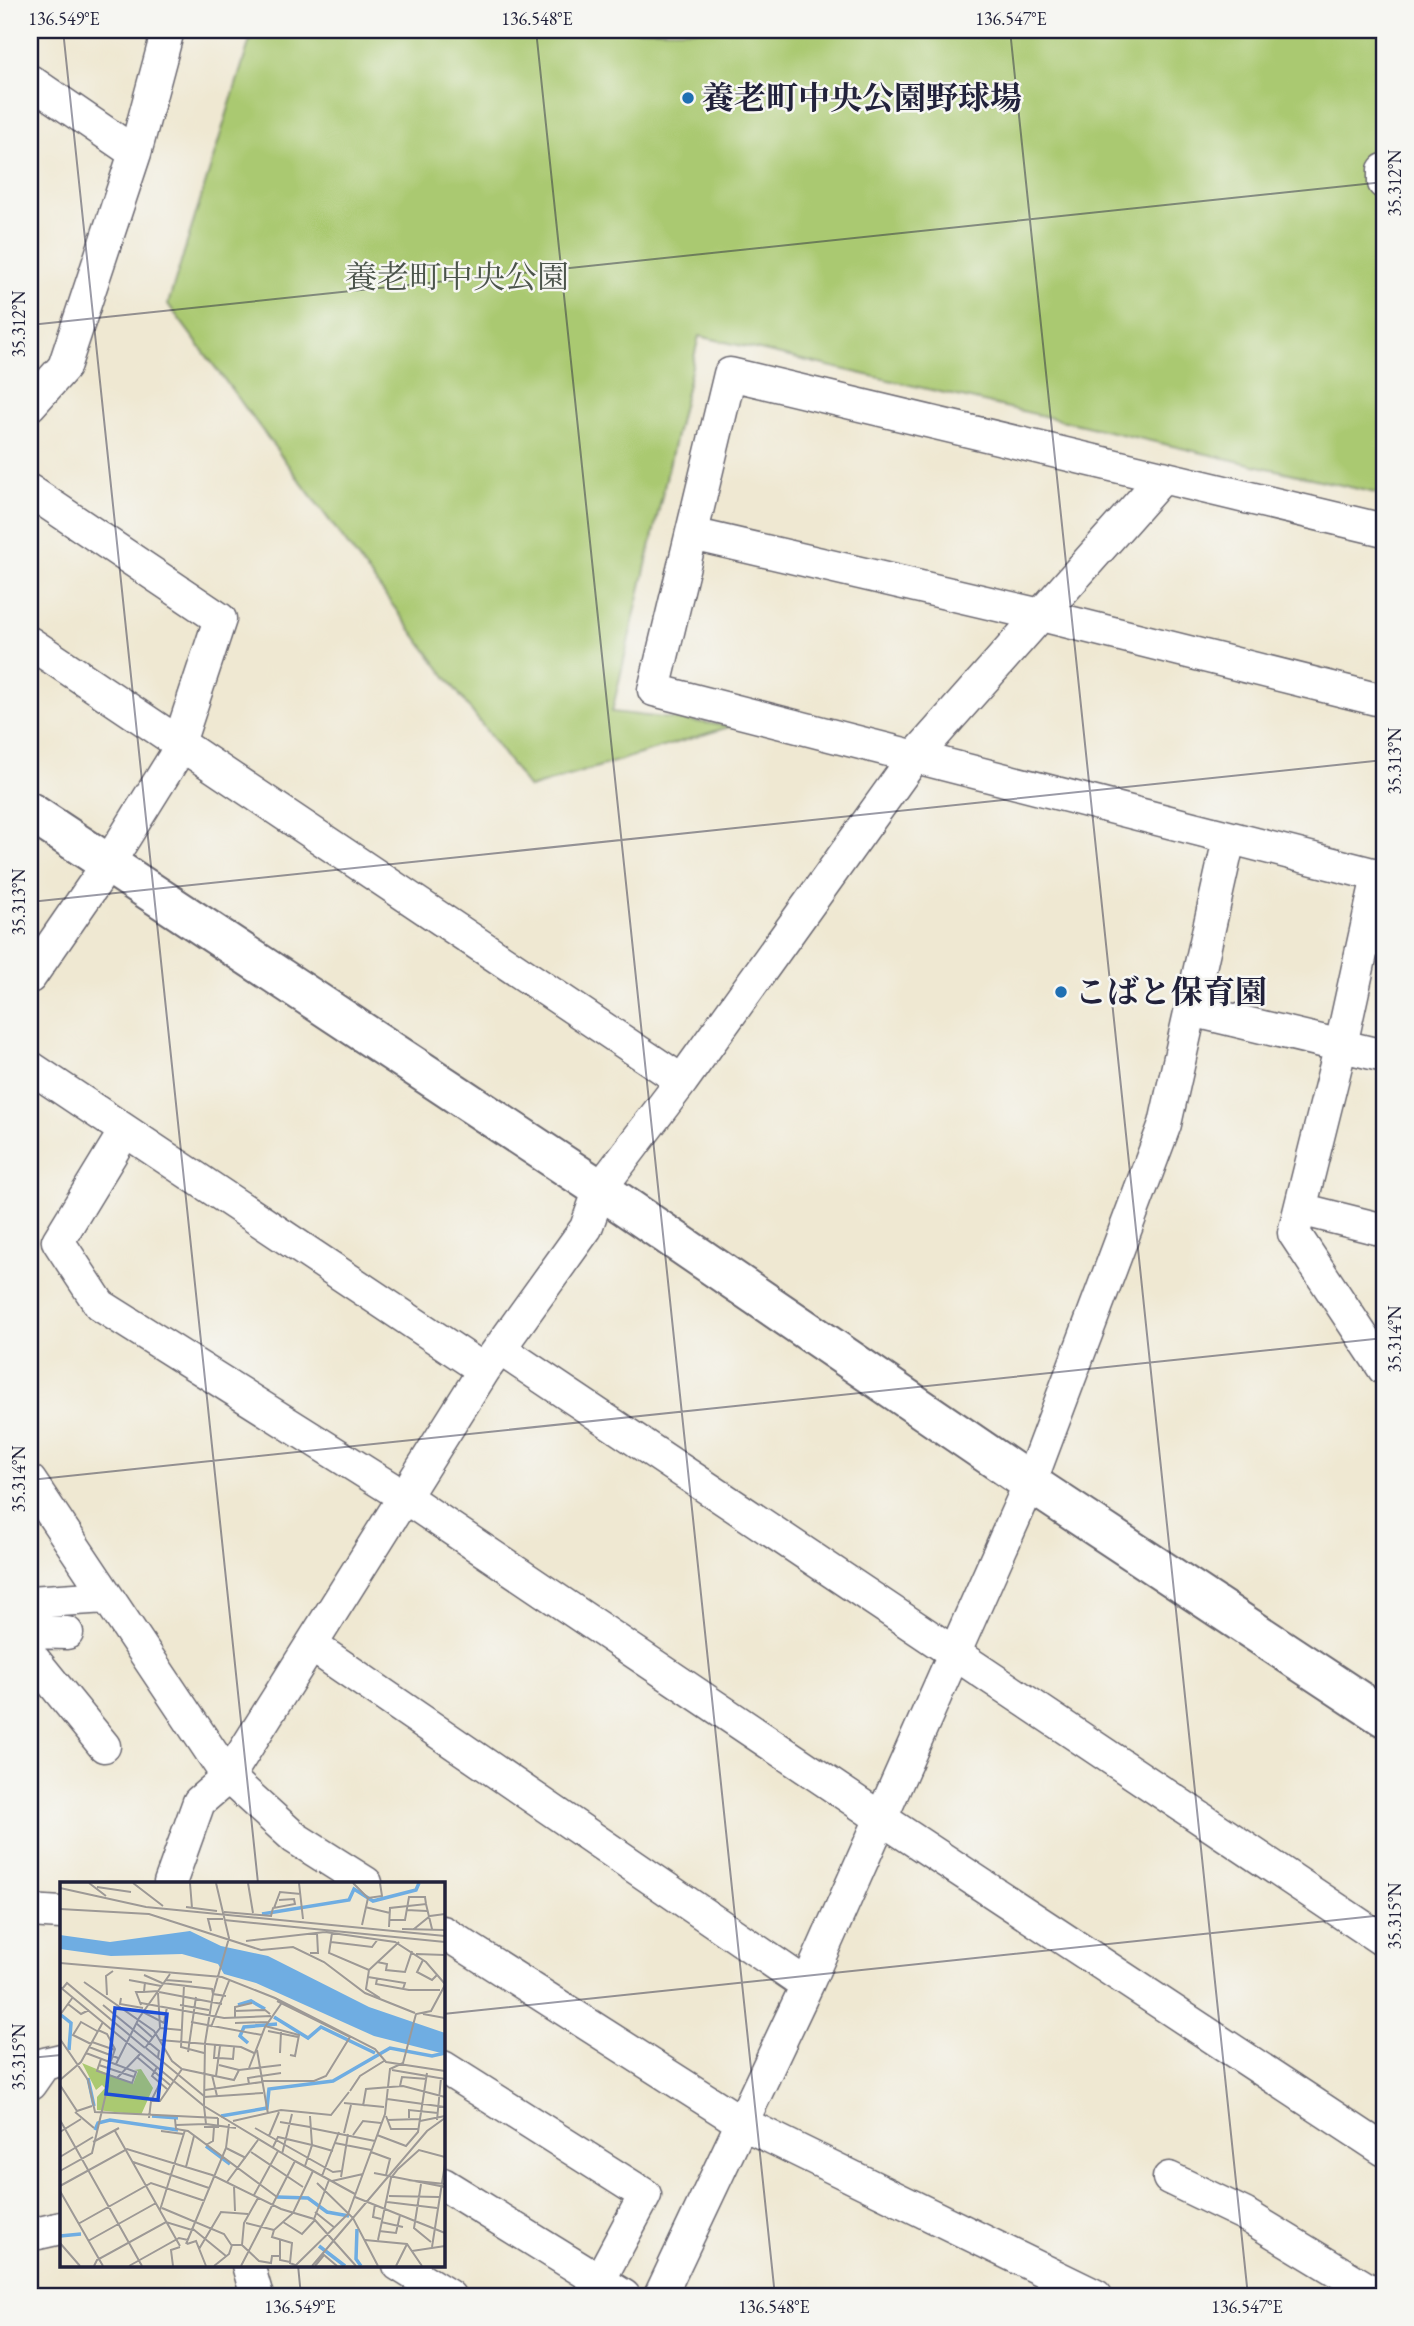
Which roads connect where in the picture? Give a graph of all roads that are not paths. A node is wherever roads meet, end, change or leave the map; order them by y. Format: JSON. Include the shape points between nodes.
{"nodes":[{"id":1,"x":168,"y":30,"type":"edge"},
{"id":2,"x":30,"y":81,"type":"edge"},
{"id":3,"x":135,"y":153,"type":"junction"},
{"id":4,"x":1384,"y":170,"type":"edge"},
{"id":5,"x":1384,"y":183,"type":"edge"},
{"id":6,"x":30,"y":405,"type":"edge"},
{"id":7,"x":1163,"y":477,"type":"junction"},
{"id":8,"x":30,"y":491,"type":"edge"},
{"id":9,"x":1384,"y":530,"type":"edge"},
{"id":10,"x":692,"y":534,"type":"junction"},
{"id":11,"x":1041,"y":615,"type":"junction"},
{"id":12,"x":30,"y":643,"type":"edge"},
{"id":13,"x":1384,"y":701,"type":"edge"},
{"id":14,"x":179,"y":742,"type":"junction"},
{"id":15,"x":913,"y":759,"type":"junction"},
{"id":16,"x":30,"y":812,"type":"edge"},
{"id":17,"x":1228,"y":839,"type":"junction"},
{"id":18,"x":108,"y":864,"type":"junction"},
{"id":19,"x":1381,"y":877,"type":"edge"},
{"id":20,"x":30,"y":977,"type":"edge"},
{"id":21,"x":1191,"y":1010,"type":"junction"},
{"id":22,"x":1341,"y":1045,"type":"junction"},
{"id":23,"x":1384,"y":1056,"type":"edge"},
{"id":24,"x":30,"y":1067,"type":"edge"},
{"id":25,"x":682,"y":1081,"type":"junction"},
{"id":26,"x":125,"y":1130,"type":"junction"},
{"id":27,"x":600,"y":1189,"type":"junction"},
{"id":28,"x":1300,"y":1209,"type":"junction"},
{"id":29,"x":1384,"y":1230,"type":"edge"},
{"id":30,"x":492,"y":1359,"type":"junction"},
{"id":31,"x":1384,"y":1369,"type":"edge"},
{"id":32,"x":30,"y":1481,"type":"edge"},
{"id":33,"x":1030,"y":1483,"type":"junction"},
{"id":34,"x":406,"y":1498,"type":"junction"},
{"id":35,"x":106,"y":1597,"type":"junction"},
{"id":36,"x":30,"y":1602,"type":"edge"},
{"id":37,"x":30,"y":1632,"type":"edge"},
{"id":38,"x":67,"y":1633,"type":"dead end"},
{"id":39,"x":311,"y":1645,"type":"junction"},
{"id":40,"x":30,"y":1655,"type":"edge"},
{"id":41,"x":953,"y":1655,"type":"junction"},
{"id":42,"x":1384,"y":1717,"type":"edge"},
{"id":43,"x":104,"y":1746,"type":"dead end"},
{"id":44,"x":228,"y":1776,"type":"junction"},
{"id":45,"x":882,"y":1819,"type":"junction"},
{"id":46,"x":170,"y":1882,"type":"edge"},
{"id":47,"x":364,"y":1882,"type":"edge"},
{"id":48,"x":30,"y":1911,"type":"edge"},
{"id":49,"x":60,"y":1913,"type":"edge"},
{"id":50,"x":444,"y":1933,"type":"edge"},
{"id":51,"x":1384,"y":1941,"type":"edge"},
{"id":52,"x":807,"y":1985,"type":"junction"},
{"id":53,"x":60,"y":2060,"type":"edge"},
{"id":54,"x":444,"y":2068,"type":"edge"},
{"id":55,"x":30,"y":2084,"type":"edge"},
{"id":56,"x":744,"y":2124,"type":"junction"},
{"id":57,"x":1384,"y":2150,"type":"edge"},
{"id":58,"x":1169,"y":2178,"type":"dead end"},
{"id":59,"x":444,"y":2185,"type":"edge"},
{"id":60,"x":60,"y":2228,"type":"edge"},
{"id":61,"x":30,"y":2235,"type":"edge"},
{"id":62,"x":248,"y":2266,"type":"edge"},
{"id":63,"x":401,"y":2266,"type":"edge"},
{"id":64,"x":1373,"y":2284,"type":"edge"},
{"id":65,"x":612,"y":2287,"type":"edge"},
{"id":66,"x":257,"y":2296,"type":"edge"},
{"id":67,"x":449,"y":2296,"type":"edge"},
{"id":68,"x":660,"y":2296,"type":"edge"},
{"id":69,"x":1096,"y":2296,"type":"edge"}],
"edges":[{"from":1,"to":3,"type":"street"},
{"from":2,"to":3,"type":"street"},
{"from":3,"to":6,"type":"street","via":[[64,368]]},
{"from":4,"to":5,"type":"street"},
{"from":7,"to":9,"type":"street"},
{"from":7,"to":10,"type":"street","via":[[730,374]]},
{"from":7,"to":11,"type":"street"},
{"from":8,"to":14,"type":"street","via":[[220,619]]},
{"from":10,"to":11,"type":"street"},
{"from":10,"to":15,"type":"street","via":[[654,690]]},
{"from":11,"to":13,"type":"street"},
{"from":11,"to":15,"type":"street"},
{"from":12,"to":14,"type":"street"},
{"from":14,"to":18,"type":"street","via":[[174,758]]},
{"from":14,"to":25,"type":"street"},
{"from":15,"to":17,"type":"street"},
{"from":15,"to":25,"type":"street"},
{"from":16,"to":18,"type":"street"},
{"from":17,"to":19,"type":"street"},
{"from":17,"to":21,"type":"street"},
{"from":18,"to":20,"type":"street"},
{"from":18,"to":27,"type":"street"},
{"from":19,"to":22,"type":"street"},
{"from":21,"to":22,"type":"street"},
{"from":21,"to":33,"type":"street","via":[[1165,1124]]},
{"from":22,"to":23,"type":"street"},
{"from":22,"to":28,"type":"street"},
{"from":24,"to":26,"type":"street"},
{"from":25,"to":27,"type":"street"},
{"from":26,"to":30,"type":"street"},
{"from":26,"to":34,"type":"street","via":[[58,1241],[100,1305]]},
{"from":27,"to":30,"type":"street","via":[[586,1228]]},
{"from":27,"to":33,"type":"street"},
{"from":28,"to":29,"type":"street"},
{"from":28,"to":31,"type":"street","via":[[1294,1233]]},
{"from":30,"to":34,"type":"street"},
{"from":30,"to":41,"type":"street"},
{"from":32,"to":35,"type":"street"},
{"from":33,"to":41,"type":"street"},
{"from":33,"to":42,"type":"street"},
{"from":34,"to":39,"type":"street"},
{"from":34,"to":45,"type":"street"},
{"from":35,"to":36,"type":"street"},
{"from":35,"to":44,"type":"street"},
{"from":37,"to":38,"type":"street"},
{"from":39,"to":44,"type":"street"},
{"from":39,"to":52,"type":"street"},
{"from":40,"to":43,"type":"street"},
{"from":41,"to":45,"type":"street"},
{"from":41,"to":51,"type":"street"},
{"from":44,"to":46,"type":"street","via":[[200,1802]]},
{"from":44,"to":47,"type":"street","via":[[295,1838]]},
{"from":45,"to":52,"type":"street"},
{"from":45,"to":57,"type":"street"},
{"from":48,"to":49,"type":"street"},
{"from":50,"to":56,"type":"street"},
{"from":52,"to":56,"type":"street"},
{"from":53,"to":55,"type":"street","via":[[44,2064]]},
{"from":54,"to":65,"type":"street","via":[[645,2195]]},
{"from":56,"to":68,"type":"street"},
{"from":56,"to":69,"type":"street"},
{"from":58,"to":64,"type":"street"},
{"from":59,"to":65,"type":"street"},
{"from":60,"to":61,"type":"street"},
{"from":62,"to":66,"type":"street"},
{"from":63,"to":67,"type":"street"}]}
